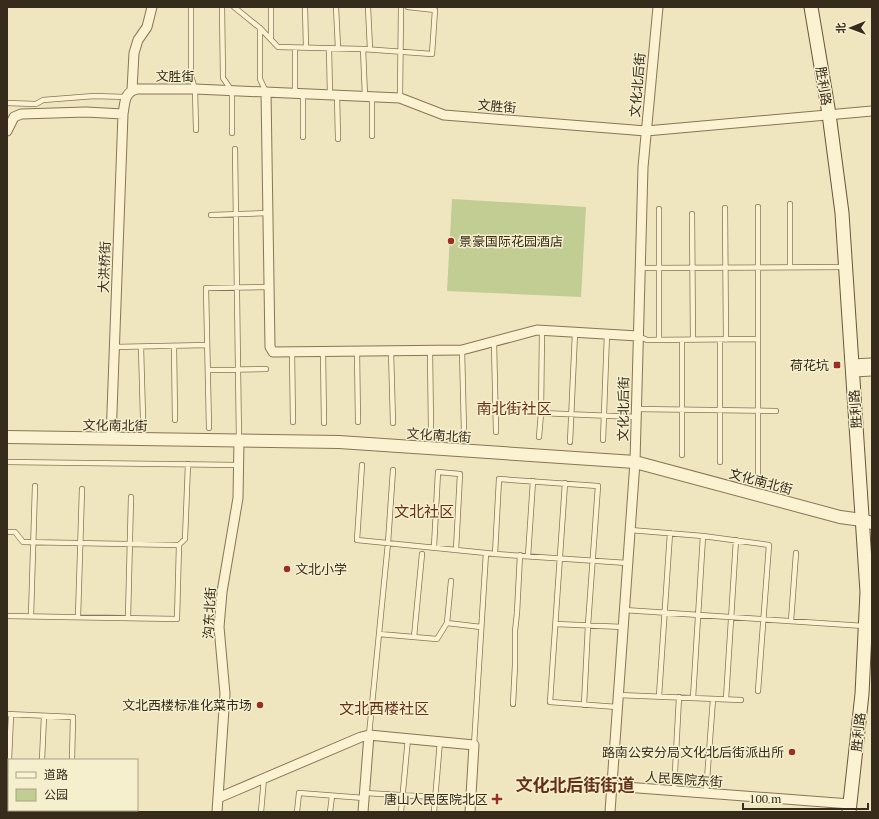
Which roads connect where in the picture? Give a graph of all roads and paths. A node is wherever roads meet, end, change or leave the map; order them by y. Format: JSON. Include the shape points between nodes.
{"nodes":[{"id":1,"x":152,"y":7,"type":"edge"},
{"id":2,"x":191,"y":7,"type":"edge"},
{"id":3,"x":222,"y":7,"type":"edge"},
{"id":4,"x":234,"y":7,"type":"edge"},
{"id":5,"x":271,"y":7,"type":"edge"},
{"id":6,"x":305,"y":7,"type":"edge"},
{"id":7,"x":336,"y":7,"type":"edge"},
{"id":8,"x":368,"y":7,"type":"edge"},
{"id":9,"x":401,"y":7,"type":"edge"},
{"id":10,"x":408,"y":7,"type":"edge"},
{"id":11,"x":658,"y":7,"type":"edge"},
{"id":12,"x":811,"y":7,"type":"edge"},
{"id":13,"x":260,"y":28,"type":"junction"},
{"id":14,"x":271,"y":38,"type":"junction"},
{"id":15,"x":306,"y":47,"type":"junction"},
{"id":16,"x":295,"y":48,"type":"junction"},
{"id":17,"x":329,"y":48,"type":"junction"},
{"id":18,"x":338,"y":48,"type":"junction"},
{"id":19,"x":363,"y":49,"type":"junction"},
{"id":20,"x":370,"y":49,"type":"junction"},
{"id":21,"x":400,"y":51,"type":"junction"},
{"id":22,"x":195,"y":89,"type":"junction"},
{"id":23,"x":232,"y":91,"type":"junction"},
{"id":24,"x":266,"y":92,"type":"junction"},
{"id":25,"x":129,"y":94,"type":"junction"},
{"id":26,"x":299,"y":94,"type":"junction"},
{"id":27,"x":334,"y":95,"type":"junction"},
{"id":28,"x":368,"y":97,"type":"junction"},
{"id":29,"x":400,"y":98,"type":"junction"},
{"id":30,"x":7,"y":103,"type":"edge"},
{"id":31,"x":872,"y":111,"type":"edge"},
{"id":32,"x":123,"y":114,"type":"junction"},
{"id":33,"x":829,"y":114,"type":"junction"},
{"id":34,"x":196,"y":130,"type":"dead end"},
{"id":35,"x":646,"y":130,"type":"junction"},
{"id":36,"x":7,"y":131,"type":"edge"},
{"id":37,"x":232,"y":133,"type":"dead end"},
{"id":38,"x":372,"y":136,"type":"dead end"},
{"id":39,"x":303,"y":137,"type":"dead end"},
{"id":40,"x":338,"y":139,"type":"dead end"},
{"id":41,"x":235,"y":149,"type":"dead end"},
{"id":42,"x":790,"y":204,"type":"dead end"},
{"id":43,"x":758,"y":207,"type":"dead end"},
{"id":44,"x":725,"y":208,"type":"dead end"},
{"id":45,"x":659,"y":209,"type":"dead end"},
{"id":46,"x":268,"y":213,"type":"junction"},
{"id":47,"x":236,"y":214,"type":"junction"},
{"id":48,"x":692,"y":214,"type":"dead end"},
{"id":49,"x":211,"y":215,"type":"dead end"},
{"id":50,"x":758,"y":267,"type":"junction"},
{"id":51,"x":790,"y":267,"type":"junction"},
{"id":52,"x":845,"y":267,"type":"junction"},
{"id":53,"x":640,"y":268,"type":"junction"},
{"id":54,"x":659,"y":268,"type":"junction"},
{"id":55,"x":692,"y":268,"type":"junction"},
{"id":56,"x":725,"y":268,"type":"junction"},
{"id":57,"x":269,"y":287,"type":"junction"},
{"id":58,"x":237,"y":288,"type":"junction"},
{"id":59,"x":542,"y":331,"type":"junction"},
{"id":60,"x":575,"y":332,"type":"junction"},
{"id":61,"x":607,"y":334,"type":"junction"},
{"id":62,"x":638,"y":336,"type":"junction"},
{"id":63,"x":659,"y":340,"type":"junction"},
{"id":64,"x":682,"y":340,"type":"junction"},
{"id":65,"x":692,"y":340,"type":"junction"},
{"id":66,"x":720,"y":340,"type":"junction"},
{"id":67,"x":726,"y":340,"type":"junction"},
{"id":68,"x":758,"y":340,"type":"junction"},
{"id":69,"x":494,"y":343,"type":"junction"},
{"id":70,"x":207,"y":345,"type":"junction"},
{"id":71,"x":174,"y":346,"type":"junction"},
{"id":72,"x":114,"y":347,"type":"junction"},
{"id":73,"x":141,"y":347,"type":"junction"},
{"id":74,"x":462,"y":350,"type":"junction"},
{"id":75,"x":357,"y":351,"type":"junction"},
{"id":76,"x":391,"y":351,"type":"junction"},
{"id":77,"x":430,"y":351,"type":"junction"},
{"id":78,"x":292,"y":352,"type":"junction"},
{"id":79,"x":323,"y":352,"type":"junction"},
{"id":80,"x":872,"y":363,"type":"edge"},
{"id":81,"x":852,"y":368,"type":"junction"},
{"id":82,"x":238,"y":369,"type":"junction"},
{"id":83,"x":266,"y":369,"type":"dead end"},
{"id":84,"x":208,"y":370,"type":"junction"},
{"id":85,"x":872,"y":371,"type":"edge"},
{"id":86,"x":682,"y":410,"type":"junction"},
{"id":87,"x":720,"y":410,"type":"junction"},
{"id":88,"x":758,"y":411,"type":"junction"},
{"id":89,"x":776,"y":411,"type":"dead end"},
{"id":90,"x":541,"y":413,"type":"junction"},
{"id":91,"x":636,"y":413,"type":"junction"},
{"id":92,"x":572,"y":414,"type":"junction"},
{"id":93,"x":603,"y":416,"type":"junction"},
{"id":94,"x":143,"y":418,"type":"dead end"},
{"id":95,"x":175,"y":420,"type":"dead end"},
{"id":96,"x":293,"y":422,"type":"dead end"},
{"id":97,"x":358,"y":422,"type":"dead end"},
{"id":98,"x":324,"y":423,"type":"dead end"},
{"id":99,"x":393,"y":423,"type":"dead end"},
{"id":100,"x":209,"y":428,"type":"dead end"},
{"id":101,"x":431,"y":429,"type":"dead end"},
{"id":102,"x":464,"y":431,"type":"dead end"},
{"id":103,"x":496,"y":432,"type":"dead end"},
{"id":104,"x":7,"y":437,"type":"edge"},
{"id":105,"x":539,"y":437,"type":"dead end"},
{"id":106,"x":111,"y":439,"type":"junction"},
{"id":107,"x":239,"y":440,"type":"junction"},
{"id":108,"x":603,"y":440,"type":"dead end"},
{"id":109,"x":570,"y":442,"type":"dead end"},
{"id":110,"x":682,"y":455,"type":"dead end"},
{"id":111,"x":7,"y":462,"type":"edge"},
{"id":112,"x":635,"y":462,"type":"junction"},
{"id":113,"x":720,"y":462,"type":"dead end"},
{"id":114,"x":188,"y":464,"type":"junction"},
{"id":115,"x":238,"y":464,"type":"junction"},
{"id":116,"x":362,"y":465,"type":"dead end"},
{"id":117,"x":393,"y":470,"type":"dead end"},
{"id":118,"x":533,"y":481,"type":"junction"},
{"id":119,"x":758,"y":481,"type":"dead end"},
{"id":120,"x":565,"y":483,"type":"junction"},
{"id":121,"x":35,"y":486,"type":"dead end"},
{"id":122,"x":82,"y":489,"type":"dead end"},
{"id":123,"x":132,"y":497,"type":"dead end"},
{"id":124,"x":867,"y":522,"type":"edge"},
{"id":125,"x":630,"y":530,"type":"junction"},
{"id":126,"x":7,"y":532,"type":"edge"},
{"id":127,"x":670,"y":533,"type":"junction"},
{"id":128,"x":703,"y":536,"type":"junction"},
{"id":129,"x":736,"y":540,"type":"junction"},
{"id":130,"x":33,"y":542,"type":"junction"},
{"id":131,"x":388,"y":543,"type":"junction"},
{"id":132,"x":80,"y":544,"type":"junction"},
{"id":133,"x":130,"y":544,"type":"junction"},
{"id":134,"x":179,"y":545,"type":"junction"},
{"id":135,"x":434,"y":547,"type":"junction"},
{"id":136,"x":456,"y":550,"type":"junction"},
{"id":137,"x":486,"y":553,"type":"junction"},
{"id":138,"x":796,"y":553,"type":"dead end"},
{"id":139,"x":422,"y":554,"type":"dead end"},
{"id":140,"x":495,"y":554,"type":"junction"},
{"id":141,"x":520,"y":556,"type":"junction"},
{"id":142,"x":528,"y":556,"type":"junction"},
{"id":143,"x":560,"y":558,"type":"junction"},
{"id":144,"x":593,"y":561,"type":"junction"},
{"id":145,"x":627,"y":563,"type":"junction"},
{"id":146,"x":451,"y":580,"type":"dead end"},
{"id":147,"x":624,"y":610,"type":"junction"},
{"id":148,"x":664,"y":613,"type":"junction"},
{"id":149,"x":698,"y":615,"type":"junction"},
{"id":150,"x":7,"y":616,"type":"edge"},
{"id":151,"x":31,"y":616,"type":"junction"},
{"id":152,"x":78,"y":617,"type":"junction"},
{"id":153,"x":731,"y":617,"type":"junction"},
{"id":154,"x":128,"y":618,"type":"junction"},
{"id":155,"x":764,"y":619,"type":"junction"},
{"id":156,"x":791,"y":621,"type":"junction"},
{"id":157,"x":447,"y":623,"type":"junction"},
{"id":158,"x":556,"y":624,"type":"junction"},
{"id":159,"x":588,"y":625,"type":"junction"},
{"id":160,"x":865,"y":626,"type":"junction"},
{"id":161,"x":481,"y":627,"type":"junction"},
{"id":162,"x":623,"y":627,"type":"junction"},
{"id":163,"x":379,"y":634,"type":"junction"},
{"id":164,"x":414,"y":637,"type":"junction"},
{"id":165,"x":758,"y":691,"type":"dead end"},
{"id":166,"x":618,"y":694,"type":"junction"},
{"id":167,"x":659,"y":696,"type":"junction"},
{"id":168,"x":679,"y":697,"type":"junction"},
{"id":169,"x":693,"y":698,"type":"junction"},
{"id":170,"x":713,"y":699,"type":"junction"},
{"id":171,"x":726,"y":699,"type":"junction"},
{"id":172,"x":741,"y":700,"type":"dead end"},
{"id":173,"x":513,"y":704,"type":"dead end"},
{"id":174,"x":584,"y":705,"type":"junction"},
{"id":175,"x":617,"y":707,"type":"junction"},
{"id":176,"x":9,"y":714,"type":"edge"},
{"id":177,"x":44,"y":716,"type":"junction"},
{"id":178,"x":369,"y":735,"type":"junction"},
{"id":179,"x":408,"y":738,"type":"junction"},
{"id":180,"x":440,"y":741,"type":"junction"},
{"id":181,"x":474,"y":745,"type":"junction"},
{"id":182,"x":9,"y":759,"type":"edge"},
{"id":183,"x":42,"y":759,"type":"edge"},
{"id":184,"x":72,"y":759,"type":"edge"},
{"id":185,"x":264,"y":778,"type":"junction"},
{"id":186,"x":612,"y":786,"type":"junction"},
{"id":187,"x":674,"y":791,"type":"junction"},
{"id":188,"x":706,"y":793,"type":"junction"},
{"id":189,"x":364,"y":795,"type":"junction"},
{"id":190,"x":403,"y":795,"type":"junction"},
{"id":191,"x":332,"y":796,"type":"junction"},
{"id":192,"x":435,"y":797,"type":"junction"},
{"id":193,"x":218,"y":798,"type":"junction"},
{"id":194,"x":471,"y":799,"type":"junction"},
{"id":195,"x":850,"y":808,"type":"edge"},
{"id":196,"x":217,"y":812,"type":"edge"},
{"id":197,"x":261,"y":812,"type":"edge"},
{"id":198,"x":297,"y":812,"type":"edge"},
{"id":199,"x":330,"y":812,"type":"edge"},
{"id":200,"x":363,"y":812,"type":"edge"},
{"id":201,"x":401,"y":812,"type":"edge"},
{"id":202,"x":434,"y":812,"type":"edge"},
{"id":203,"x":470,"y":812,"type":"edge"},
{"id":204,"x":610,"y":812,"type":"edge"}],
"edges":[{"from":1,"to":25,"type":"street","name":"大洪桥街","via":[[147,27],[138,40],[134,53]]},
{"from":2,"to":22,"type":"lane","via":[[191,76]]},
{"from":3,"to":23,"type":"lane","via":[[223,78]]},
{"from":4,"to":13,"type":"lane"},
{"from":5,"to":14,"type":"lane"},
{"from":6,"to":15,"type":"lane"},
{"from":7,"to":18,"type":"lane"},
{"from":8,"to":20,"type":"lane"},
{"from":9,"to":21,"type":"lane"},
{"from":10,"to":21,"type":"lane","via":[[435,10],[432,54]]},
{"from":11,"to":35,"type":"street","name":"文化北后街"},
{"from":12,"to":33,"type":"main road","name":"胜利路"},
{"from":13,"to":14,"type":"lane"},
{"from":13,"to":24,"type":"lane","via":[[260,78]]},
{"from":14,"to":16,"type":"lane","via":[[278,47]]},
{"from":15,"to":16,"type":"lane"},
{"from":15,"to":17,"type":"lane"},
{"from":16,"to":26,"type":"lane"},
{"from":17,"to":18,"type":"lane"},
{"from":17,"to":27,"type":"lane"},
{"from":18,"to":19,"type":"lane"},
{"from":19,"to":20,"type":"lane"},
{"from":19,"to":28,"type":"lane"},
{"from":20,"to":21,"type":"lane"},
{"from":21,"to":29,"type":"lane"},
{"from":22,"to":23,"type":"street","name":"文胜街"},
{"from":22,"to":25,"type":"street","name":"文胜街","via":[[137,89]]},
{"from":22,"to":34,"type":"lane"},
{"from":23,"to":24,"type":"street","name":"文胜街"},
{"from":23,"to":37,"type":"lane"},
{"from":24,"to":26,"type":"street","name":"文胜街"},
{"from":24,"to":46,"type":"street"},
{"from":25,"to":30,"type":"lane","via":[[43,100],[36,104]]},
{"from":25,"to":32,"type":"street","name":"大洪桥街"},
{"from":26,"to":27,"type":"street","name":"文胜街"},
{"from":26,"to":39,"type":"lane"},
{"from":27,"to":28,"type":"street","name":"文胜街"},
{"from":27,"to":40,"type":"lane"},
{"from":28,"to":29,"type":"street","name":"文胜街"},
{"from":28,"to":38,"type":"lane"},
{"from":29,"to":35,"type":"street","name":"文胜街","via":[[444,114]]},
{"from":31,"to":33,"type":"street","name":"文胜街"},
{"from":32,"to":36,"type":"street","via":[[21,114],[14,117]]},
{"from":32,"to":72,"type":"street","name":"大洪桥街"},
{"from":33,"to":35,"type":"street","name":"文胜街"},
{"from":33,"to":52,"type":"main road","name":"胜利路","via":[[842,213]]},
{"from":35,"to":53,"type":"street","name":"文化北后街"},
{"from":41,"to":47,"type":"lane"},
{"from":42,"to":51,"type":"lane"},
{"from":43,"to":50,"type":"lane"},
{"from":44,"to":56,"type":"lane"},
{"from":45,"to":54,"type":"lane"},
{"from":46,"to":47,"type":"lane"},
{"from":46,"to":57,"type":"street"},
{"from":47,"to":49,"type":"lane"},
{"from":47,"to":58,"type":"lane"},
{"from":48,"to":55,"type":"lane"},
{"from":50,"to":51,"type":"lane"},
{"from":50,"to":56,"type":"lane"},
{"from":50,"to":68,"type":"lane"},
{"from":51,"to":52,"type":"lane"},
{"from":52,"to":81,"type":"main road","name":"胜利路"},
{"from":53,"to":54,"type":"lane"},
{"from":53,"to":62,"type":"street","name":"文化北后街"},
{"from":54,"to":55,"type":"lane"},
{"from":54,"to":63,"type":"lane"},
{"from":55,"to":56,"type":"lane"},
{"from":55,"to":65,"type":"lane"},
{"from":56,"to":67,"type":"lane"},
{"from":57,"to":58,"type":"lane"},
{"from":57,"to":78,"type":"street","via":[[270,347],[273,352]]},
{"from":58,"to":70,"type":"lane","via":[[206,288]]},
{"from":58,"to":82,"type":"lane"},
{"from":59,"to":60,"type":"street"},
{"from":59,"to":69,"type":"street","via":[[537,330]]},
{"from":59,"to":90,"type":"lane"},
{"from":60,"to":61,"type":"street"},
{"from":60,"to":92,"type":"lane"},
{"from":61,"to":62,"type":"street"},
{"from":61,"to":93,"type":"lane"},
{"from":62,"to":63,"type":"lane","via":[[647,340]]},
{"from":62,"to":91,"type":"street","name":"文化北后街"},
{"from":63,"to":64,"type":"lane"},
{"from":64,"to":65,"type":"lane"},
{"from":64,"to":86,"type":"lane"},
{"from":65,"to":66,"type":"lane"},
{"from":66,"to":67,"type":"lane"},
{"from":66,"to":87,"type":"lane"},
{"from":67,"to":68,"type":"lane"},
{"from":68,"to":88,"type":"lane"},
{"from":69,"to":74,"type":"street"},
{"from":69,"to":103,"type":"lane"},
{"from":70,"to":71,"type":"lane"},
{"from":70,"to":84,"type":"lane"},
{"from":71,"to":73,"type":"lane"},
{"from":71,"to":95,"type":"lane"},
{"from":72,"to":73,"type":"lane"},
{"from":72,"to":106,"type":"street","name":"大洪桥街"},
{"from":73,"to":94,"type":"lane"},
{"from":74,"to":77,"type":"street"},
{"from":74,"to":102,"type":"lane"},
{"from":75,"to":76,"type":"street"},
{"from":75,"to":79,"type":"street"},
{"from":75,"to":97,"type":"lane"},
{"from":76,"to":77,"type":"street"},
{"from":76,"to":99,"type":"lane"},
{"from":77,"to":101,"type":"lane"},
{"from":78,"to":79,"type":"street"},
{"from":78,"to":96,"type":"lane"},
{"from":79,"to":98,"type":"lane"},
{"from":80,"to":81,"type":"street"},
{"from":81,"to":85,"type":"street"},
{"from":81,"to":124,"type":"main road","name":"胜利路"},
{"from":82,"to":83,"type":"lane"},
{"from":82,"to":84,"type":"lane"},
{"from":82,"to":107,"type":"lane"},
{"from":84,"to":100,"type":"lane"},
{"from":86,"to":87,"type":"lane"},
{"from":86,"to":91,"type":"lane"},
{"from":86,"to":110,"type":"lane"},
{"from":87,"to":88,"type":"lane"},
{"from":87,"to":113,"type":"lane"},
{"from":88,"to":89,"type":"lane"},
{"from":88,"to":119,"type":"lane"},
{"from":90,"to":92,"type":"lane"},
{"from":90,"to":105,"type":"lane"},
{"from":91,"to":93,"type":"lane"},
{"from":91,"to":112,"type":"street","name":"文化北后街"},
{"from":92,"to":93,"type":"lane"},
{"from":92,"to":109,"type":"lane"},
{"from":93,"to":108,"type":"lane"},
{"from":104,"to":106,"type":"street","name":"文化南北街"},
{"from":106,"to":107,"type":"street","name":"文化南北街"},
{"from":107,"to":112,"type":"street","name":"文化南北街","via":[[339,442]]},
{"from":107,"to":115,"type":"street","name":"沟东北街"},
{"from":111,"to":114,"type":"lane"},
{"from":112,"to":124,"type":"street","name":"文化南北街"},
{"from":112,"to":125,"type":"street","name":"文化北后街"},
{"from":114,"to":115,"type":"lane"},
{"from":114,"to":134,"type":"lane","via":[[185,539]]},
{"from":115,"to":193,"type":"street","name":"沟东北街","via":[[238,498],[219,621],[225,694]]},
{"from":116,"to":131,"type":"lane","via":[[357,540]]},
{"from":117,"to":131,"type":"lane"},
{"from":118,"to":120,"type":"lane"},
{"from":118,"to":140,"type":"lane","via":[[499,479]]},
{"from":118,"to":142,"type":"lane"},
{"from":120,"to":143,"type":"lane"},
{"from":120,"to":144,"type":"lane","via":[[598,486]]},
{"from":121,"to":130,"type":"lane"},
{"from":122,"to":132,"type":"lane"},
{"from":123,"to":133,"type":"lane"},
{"from":124,"to":160,"type":"main road","name":"胜利路"},
{"from":125,"to":127,"type":"lane"},
{"from":125,"to":145,"type":"street","name":"文化北后街"},
{"from":126,"to":130,"type":"lane","via":[[15,532],[23,542]]},
{"from":127,"to":128,"type":"lane"},
{"from":127,"to":148,"type":"lane"},
{"from":128,"to":129,"type":"lane"},
{"from":128,"to":149,"type":"lane"},
{"from":129,"to":153,"type":"lane"},
{"from":129,"to":155,"type":"lane","via":[[769,545]]},
{"from":130,"to":132,"type":"lane"},
{"from":130,"to":151,"type":"lane"},
{"from":131,"to":135,"type":"lane"},
{"from":131,"to":163,"type":"lane"},
{"from":132,"to":133,"type":"lane"},
{"from":132,"to":152,"type":"lane"},
{"from":133,"to":134,"type":"lane"},
{"from":133,"to":154,"type":"lane"},
{"from":134,"to":154,"type":"lane","via":[[176,619]]},
{"from":135,"to":136,"type":"lane"},
{"from":135,"to":136,"type":"lane","via":[[438,472],[460,474]]},
{"from":136,"to":137,"type":"lane"},
{"from":137,"to":140,"type":"lane"},
{"from":137,"to":161,"type":"lane"},
{"from":138,"to":156,"type":"lane"},
{"from":139,"to":164,"type":"lane"},
{"from":140,"to":141,"type":"lane"},
{"from":141,"to":142,"type":"lane"},
{"from":141,"to":173,"type":"lane","via":[[514,631]]},
{"from":142,"to":143,"type":"lane"},
{"from":143,"to":144,"type":"lane"},
{"from":143,"to":158,"type":"lane"},
{"from":144,"to":145,"type":"lane"},
{"from":144,"to":159,"type":"lane"},
{"from":145,"to":147,"type":"street","name":"文化北后街"},
{"from":146,"to":157,"type":"lane"},
{"from":147,"to":148,"type":"lane"},
{"from":147,"to":162,"type":"street","name":"文化北后街"},
{"from":148,"to":149,"type":"lane"},
{"from":148,"to":167,"type":"lane"},
{"from":149,"to":153,"type":"lane"},
{"from":149,"to":169,"type":"lane"},
{"from":150,"to":151,"type":"lane"},
{"from":151,"to":152,"type":"lane"},
{"from":152,"to":154,"type":"lane"},
{"from":153,"to":155,"type":"lane"},
{"from":153,"to":171,"type":"lane"},
{"from":155,"to":156,"type":"lane"},
{"from":155,"to":165,"type":"lane"},
{"from":156,"to":160,"type":"lane"},
{"from":157,"to":161,"type":"lane"},
{"from":157,"to":164,"type":"lane","via":[[438,639]]},
{"from":158,"to":159,"type":"lane"},
{"from":158,"to":174,"type":"lane","via":[[550,702]]},
{"from":159,"to":162,"type":"lane"},
{"from":159,"to":174,"type":"lane"},
{"from":160,"to":195,"type":"main road","name":"胜利路","via":[[862,694]]},
{"from":161,"to":181,"type":"lane"},
{"from":162,"to":166,"type":"street","name":"文化北后街"},
{"from":163,"to":164,"type":"lane"},
{"from":163,"to":178,"type":"lane"},
{"from":166,"to":167,"type":"lane"},
{"from":166,"to":175,"type":"street","name":"文化北后街"},
{"from":167,"to":168,"type":"lane"},
{"from":168,"to":169,"type":"lane"},
{"from":168,"to":187,"type":"lane"},
{"from":169,"to":170,"type":"lane"},
{"from":170,"to":171,"type":"lane"},
{"from":170,"to":188,"type":"lane"},
{"from":171,"to":172,"type":"lane"},
{"from":174,"to":175,"type":"lane"},
{"from":175,"to":186,"type":"street","name":"文化北后街"},
{"from":176,"to":177,"type":"lane"},
{"from":176,"to":182,"type":"lane"},
{"from":177,"to":183,"type":"lane"},
{"from":177,"to":184,"type":"lane","via":[[73,717]]},
{"from":178,"to":179,"type":"street"},
{"from":178,"to":185,"type":"street"},
{"from":178,"to":189,"type":"street"},
{"from":179,"to":180,"type":"street"},
{"from":179,"to":190,"type":"lane"},
{"from":180,"to":181,"type":"street"},
{"from":180,"to":192,"type":"lane"},
{"from":181,"to":194,"type":"street"},
{"from":185,"to":193,"type":"street"},
{"from":185,"to":197,"type":"lane"},
{"from":186,"to":187,"type":"street","name":"人民医院东街"},
{"from":186,"to":204,"type":"street","name":"文化北后街"},
{"from":187,"to":188,"type":"street","name":"人民医院东街"},
{"from":188,"to":195,"type":"street","name":"人民医院东街"},
{"from":189,"to":190,"type":"lane"},
{"from":189,"to":191,"type":"lane"},
{"from":189,"to":200,"type":"street"},
{"from":190,"to":192,"type":"lane"},
{"from":190,"to":201,"type":"lane"},
{"from":191,"to":198,"type":"lane","via":[[299,793]]},
{"from":191,"to":199,"type":"lane"},
{"from":192,"to":194,"type":"lane"},
{"from":192,"to":202,"type":"lane"},
{"from":193,"to":196,"type":"street","name":"沟东北街"},
{"from":194,"to":203,"type":"street"}]}
